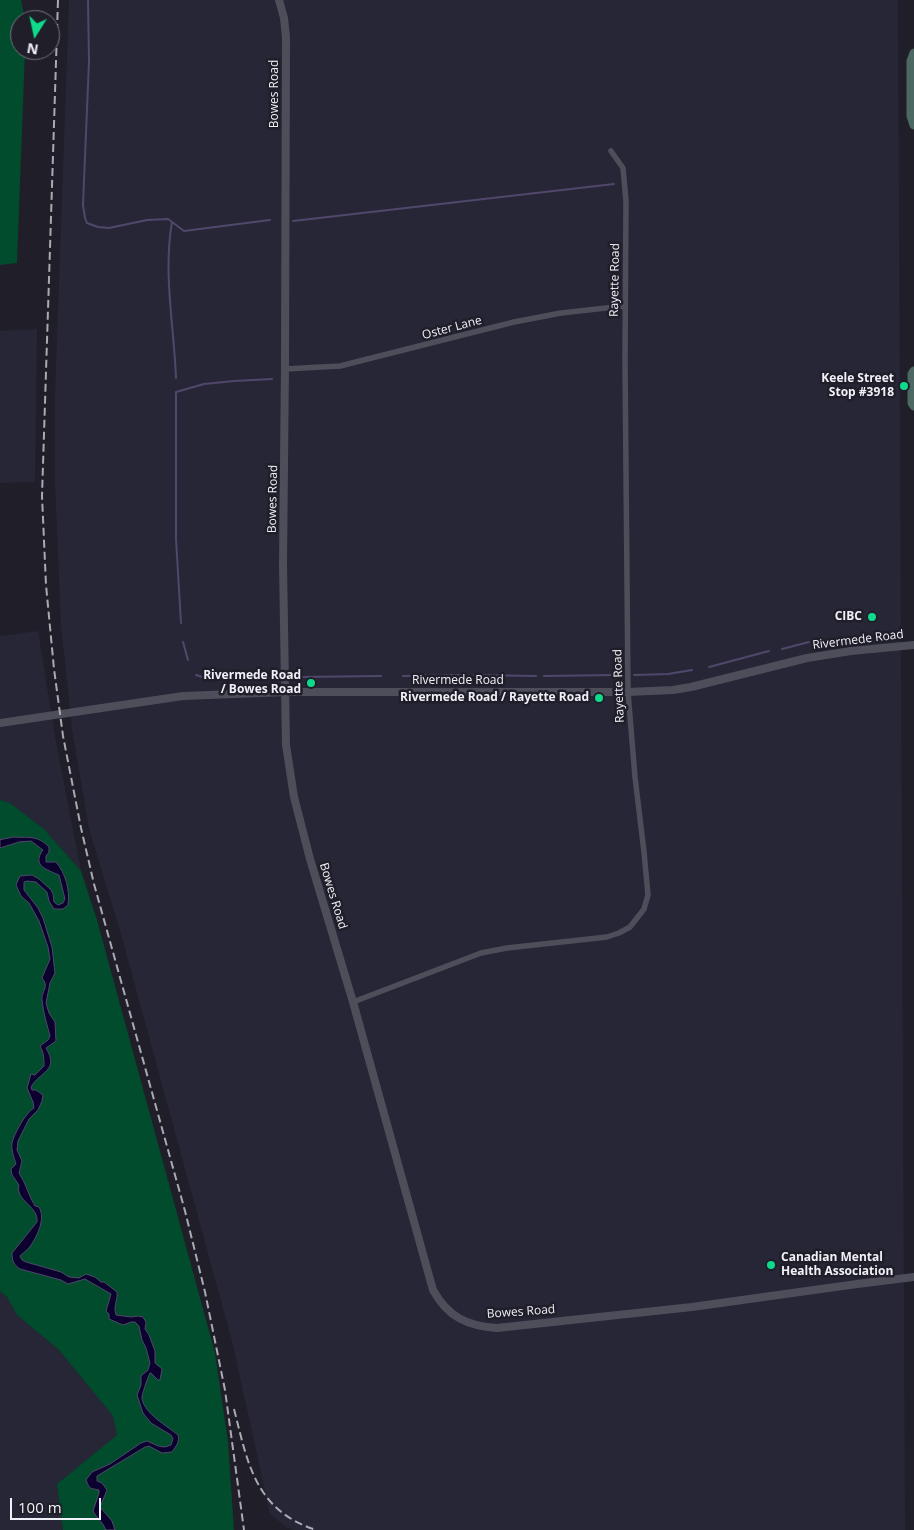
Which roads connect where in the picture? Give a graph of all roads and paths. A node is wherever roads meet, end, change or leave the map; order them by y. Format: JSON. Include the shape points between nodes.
{"nodes":[{"id":1,"x":279,"y":0,"type":"edge"},
{"id":2,"x":914,"y":53,"type":"edge"},
{"id":3,"x":913,"y":92,"type":"edge"},
{"id":4,"x":914,"y":125,"type":"edge"},
{"id":5,"x":611,"y":151,"type":"dead end"},
{"id":6,"x":624,"y":306,"type":"junction"},
{"id":7,"x":285,"y":369,"type":"junction"},
{"id":8,"x":914,"y":371,"type":"edge"},
{"id":9,"x":914,"y":406,"type":"edge"},
{"id":10,"x":914,"y":645,"type":"edge"},
{"id":11,"x":286,"y":692,"type":"junction"},
{"id":12,"x":628,"y":692,"type":"junction"},
{"id":13,"x":0,"y":722,"type":"edge"},
{"id":14,"x":353,"y":1002,"type":"junction"},
{"id":15,"x":914,"y":1277,"type":"edge"}],
"edges":[{"from":1,"to":7,"type":"street","name":"Bowes Road","via":[[286,37]]},
{"from":2,"to":3,"type":"main road","via":[[911,61]]},
{"from":3,"to":4,"type":"main road","via":[[911,116]]},
{"from":5,"to":6,"type":"street","name":"Rayette Road","via":[[623,168],[626,202]]},
{"from":6,"to":7,"type":"street","name":"Oster Lane","via":[[514,322],[340,366]]},
{"from":6,"to":12,"type":"street","name":"Rayette Road"},
{"from":7,"to":11,"type":"street","name":"Bowes Road","via":[[283,564]]},
{"from":8,"to":9,"type":"main road"},
{"from":10,"to":12,"type":"street","name":"Rivermede Road","via":[[807,658],[673,690]]},
{"from":11,"to":12,"type":"street","name":"Rivermede Road"},
{"from":11,"to":13,"type":"street","name":"Rivermede Road","via":[[183,696]]},
{"from":11,"to":14,"type":"street","name":"Bowes Road","via":[[286,746],[294,797]]},
{"from":12,"to":14,"type":"street","name":"Rayette Road","via":[[648,895],[644,909],[630,927],[607,937],[481,953]]},
{"from":14,"to":15,"type":"street","name":"Bowes Road","via":[[432,1290],[454,1316],[464,1321],[485,1327],[518,1326],[692,1307]]}]}
